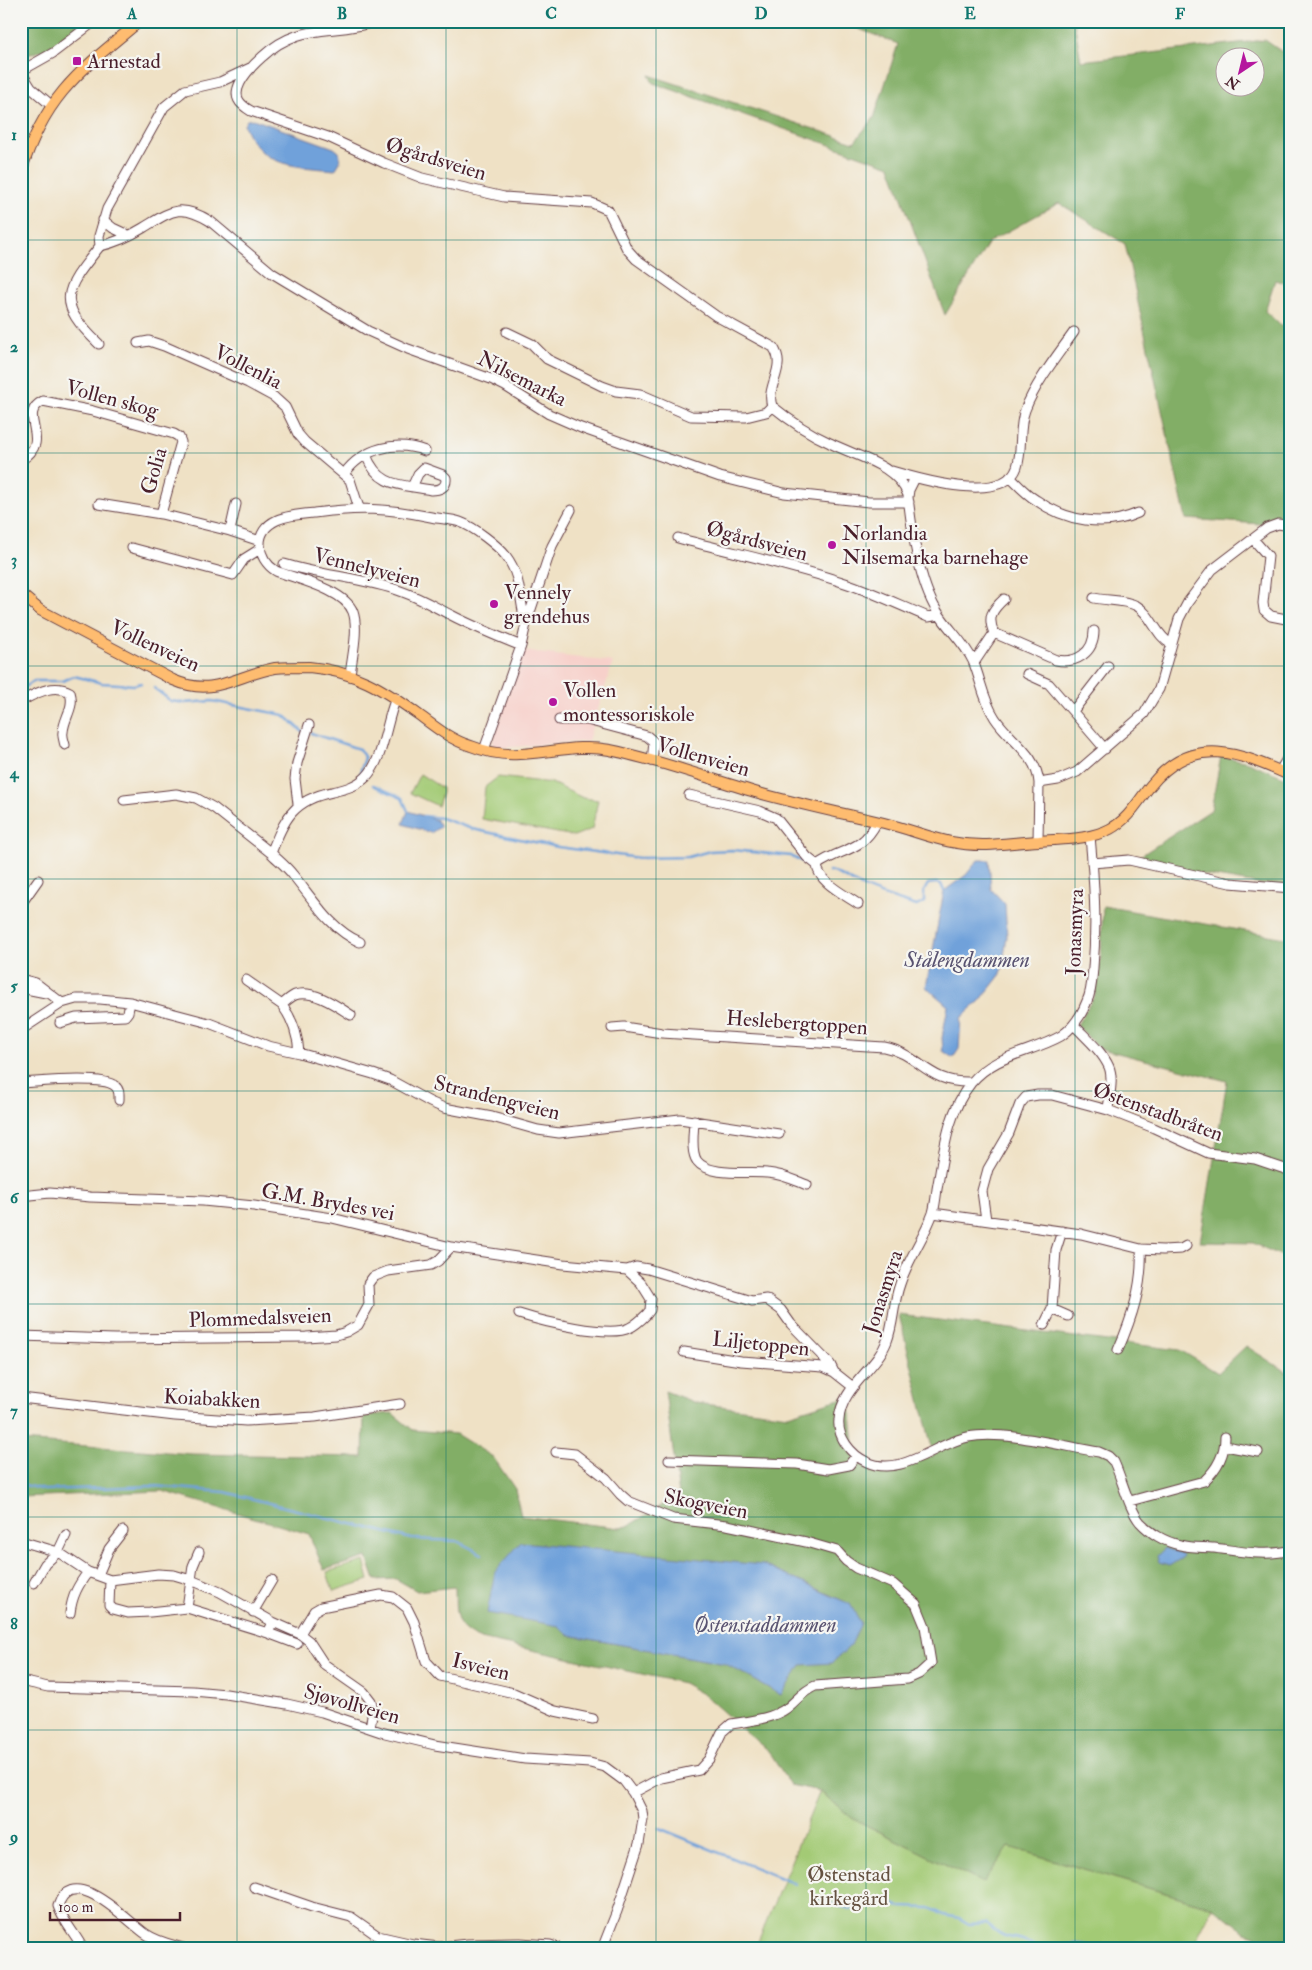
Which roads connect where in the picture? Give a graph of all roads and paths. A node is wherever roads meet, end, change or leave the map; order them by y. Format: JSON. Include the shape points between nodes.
{"nodes":[{"id":1,"x":95,"y":21,"type":"edge"},
{"id":2,"x":140,"y":21,"type":"edge"},
{"id":3,"x":377,"y":21,"type":"edge"},
{"id":4,"x":250,"y":68,"type":"junction"},
{"id":5,"x":21,"y":71,"type":"edge"},
{"id":6,"x":51,"y":105,"type":"junction"},
{"id":7,"x":21,"y":172,"type":"edge"},
{"id":8,"x":103,"y":218,"type":"junction"},
{"id":9,"x":128,"y":235,"type":"junction"},
{"id":10,"x":100,"y":246,"type":"junction"},
{"id":11,"x":507,"y":332,"type":"dead end"},
{"id":12,"x":1074,"y":332,"type":"dead end"},
{"id":13,"x":138,"y":343,"type":"dead end"},
{"id":14,"x":99,"y":344,"type":"dead end"},
{"id":15,"x":772,"y":406,"type":"junction"},
{"id":16,"x":180,"y":439,"type":"joint"},
{"id":17,"x":426,"y":451,"type":"dead end"},
{"id":18,"x":366,"y":455,"type":"junction"},
{"id":19,"x":21,"y":460,"type":"edge"},
{"id":20,"x":890,"y":470,"type":"junction"},
{"id":21,"x":344,"y":474,"type":"junction"},
{"id":22,"x":1010,"y":477,"type":"junction"},
{"id":23,"x":915,"y":478,"type":"junction"},
{"id":24,"x":412,"y":487,"type":"dead end"},
{"id":25,"x":909,"y":498,"type":"junction"},
{"id":26,"x":99,"y":504,"type":"dead end"},
{"id":27,"x":236,"y":504,"type":"dead end"},
{"id":28,"x":359,"y":508,"type":"junction"},
{"id":29,"x":571,"y":510,"type":"dead end"},
{"id":30,"x":1138,"y":513,"type":"dead end"},
{"id":31,"x":161,"y":514,"type":"junction"},
{"id":32,"x":1291,"y":526,"type":"edge"},
{"id":33,"x":230,"y":531,"type":"junction"},
{"id":34,"x":678,"y":538,"type":"dead end"},
{"id":35,"x":1252,"y":539,"type":"junction"},
{"id":36,"x":260,"y":545,"type":"junction"},
{"id":37,"x":132,"y":548,"type":"dead end"},
{"id":38,"x":284,"y":564,"type":"dead end"},
{"id":39,"x":21,"y":594,"type":"edge"},
{"id":40,"x":1094,"y":598,"type":"dead end"},
{"id":41,"x":1004,"y":599,"type":"dead end"},
{"id":42,"x":939,"y":615,"type":"junction"},
{"id":43,"x":1291,"y":620,"type":"edge"},
{"id":44,"x":526,"y":624,"type":"junction"},
{"id":45,"x":1094,"y":631,"type":"dead end"},
{"id":46,"x":994,"y":633,"type":"junction"},
{"id":47,"x":1171,"y":644,"type":"junction"},
{"id":48,"x":521,"y":646,"type":"junction"},
{"id":49,"x":974,"y":663,"type":"junction"},
{"id":50,"x":1108,"y":666,"type":"dead end"},
{"id":51,"x":1027,"y":674,"type":"dead end"},
{"id":52,"x":350,"y":675,"type":"junction"},
{"id":53,"x":396,"y":698,"type":"junction"},
{"id":54,"x":21,"y":701,"type":"edge"},
{"id":55,"x":1073,"y":711,"type":"junction"},
{"id":56,"x":559,"y":720,"type":"dead end"},
{"id":57,"x":308,"y":725,"type":"dead end"},
{"id":58,"x":65,"y":745,"type":"dead end"},
{"id":59,"x":1105,"y":749,"type":"junction"},
{"id":60,"x":484,"y":750,"type":"junction"},
{"id":61,"x":1291,"y":752,"type":"edge"},
{"id":62,"x":652,"y":761,"type":"junction"},
{"id":63,"x":1280,"y":771,"type":"junction"},
{"id":64,"x":1291,"y":776,"type":"edge"},
{"id":65,"x":1039,"y":783,"type":"junction"},
{"id":66,"x":689,"y":795,"type":"dead end"},
{"id":67,"x":124,"y":800,"type":"dead end"},
{"id":68,"x":298,"y":804,"type":"junction"},
{"id":69,"x":877,"y":822,"type":"junction"},
{"id":70,"x":1090,"y":836,"type":"junction"},
{"id":71,"x":1038,"y":841,"type":"junction"},
{"id":72,"x":271,"y":853,"type":"junction"},
{"id":73,"x":1092,"y":863,"type":"junction"},
{"id":74,"x":817,"y":865,"type":"junction"},
{"id":75,"x":38,"y":880,"type":"dead end"},
{"id":76,"x":1291,"y":888,"type":"edge"},
{"id":77,"x":21,"y":904,"type":"edge"},
{"id":78,"x":858,"y":904,"type":"dead end"},
{"id":79,"x":360,"y":942,"type":"dead end"},
{"id":80,"x":21,"y":979,"type":"edge"},
{"id":81,"x":246,"y":980,"type":"dead end"},
{"id":82,"x":21,"y":988,"type":"edge"},
{"id":83,"x":47,"y":993,"type":"junction"},
{"id":84,"x":130,"y":1002,"type":"junction"},
{"id":85,"x":62,"y":1003,"type":"junction"},
{"id":86,"x":282,"y":1005,"type":"junction"},
{"id":87,"x":351,"y":1015,"type":"dead end"},
{"id":88,"x":60,"y":1022,"type":"dead end"},
{"id":89,"x":1074,"y":1025,"type":"junction"},
{"id":90,"x":612,"y":1028,"type":"dead end"},
{"id":91,"x":21,"y":1030,"type":"edge"},
{"id":92,"x":299,"y":1053,"type":"junction"},
{"id":93,"x":972,"y":1082,"type":"junction"},
{"id":94,"x":21,"y":1083,"type":"edge"},
{"id":95,"x":119,"y":1100,"type":"dead end"},
{"id":96,"x":1108,"y":1110,"type":"junction"},
{"id":97,"x":694,"y":1120,"type":"junction"},
{"id":98,"x":779,"y":1134,"type":"dead end"},
{"id":99,"x":1291,"y":1171,"type":"edge"},
{"id":100,"x":808,"y":1185,"type":"dead end"},
{"id":101,"x":21,"y":1196,"type":"edge"},
{"id":102,"x":933,"y":1213,"type":"junction"},
{"id":103,"x":986,"y":1220,"type":"junction"},
{"id":104,"x":1062,"y":1231,"type":"junction"},
{"id":105,"x":1186,"y":1246,"type":"dead end"},
{"id":106,"x":451,"y":1247,"type":"junction"},
{"id":107,"x":1141,"y":1250,"type":"junction"},
{"id":108,"x":626,"y":1270,"type":"junction"},
{"id":109,"x":1052,"y":1309,"type":"junction"},
{"id":110,"x":519,"y":1314,"type":"dead end"},
{"id":111,"x":1068,"y":1316,"type":"dead end"},
{"id":112,"x":1044,"y":1325,"type":"dead end"},
{"id":113,"x":21,"y":1336,"type":"edge"},
{"id":114,"x":1118,"y":1350,"type":"dead end"},
{"id":115,"x":684,"y":1352,"type":"dead end"},
{"id":116,"x":834,"y":1372,"type":"junction"},
{"id":117,"x":853,"y":1387,"type":"junction"},
{"id":118,"x":21,"y":1398,"type":"edge"},
{"id":119,"x":400,"y":1404,"type":"dead end"},
{"id":120,"x":556,"y":1452,"type":"dead end"},
{"id":121,"x":1258,"y":1452,"type":"dead end"},
{"id":122,"x":856,"y":1456,"type":"junction"},
{"id":123,"x":669,"y":1460,"type":"dead end"},
{"id":124,"x":1130,"y":1501,"type":"junction"},
{"id":125,"x":122,"y":1531,"type":"dead end"},
{"id":126,"x":66,"y":1535,"type":"dead end"},
{"id":127,"x":21,"y":1541,"type":"edge"},
{"id":128,"x":1291,"y":1550,"type":"edge"},
{"id":129,"x":58,"y":1552,"type":"junction"},
{"id":130,"x":199,"y":1552,"type":"dead end"},
{"id":131,"x":88,"y":1572,"type":"junction"},
{"id":132,"x":98,"y":1575,"type":"junction"},
{"id":133,"x":110,"y":1580,"type":"junction"},
{"id":134,"x":191,"y":1580,"type":"junction"},
{"id":135,"x":272,"y":1580,"type":"dead end"},
{"id":136,"x":34,"y":1583,"type":"dead end"},
{"id":137,"x":244,"y":1606,"type":"junction"},
{"id":138,"x":187,"y":1608,"type":"junction"},
{"id":139,"x":253,"y":1612,"type":"junction"},
{"id":140,"x":70,"y":1613,"type":"dead end"},
{"id":141,"x":236,"y":1622,"type":"junction"},
{"id":142,"x":274,"y":1622,"type":"junction"},
{"id":143,"x":268,"y":1633,"type":"junction"},
{"id":144,"x":300,"y":1634,"type":"junction"},
{"id":145,"x":297,"y":1644,"type":"dead end"},
{"id":146,"x":21,"y":1681,"type":"edge"},
{"id":147,"x":593,"y":1719,"type":"dead end"},
{"id":148,"x":370,"y":1728,"type":"junction"},
{"id":149,"x":633,"y":1793,"type":"junction"},
{"id":150,"x":254,"y":1887,"type":"dead end"},
{"id":151,"x":532,"y":1947,"type":"edge"},
{"id":152,"x":83,"y":1949,"type":"edge"},
{"id":153,"x":186,"y":1949,"type":"edge"},
{"id":154,"x":561,"y":1949,"type":"edge"},
{"id":155,"x":602,"y":1949,"type":"edge"}],
"edges":[{"from":1,"to":5,"type":"street","via":[[54,53]]},
{"from":2,"to":6,"type":"main road","via":[[85,67]]},
{"from":3,"to":4,"type":"street","via":[[292,36],[279,42]]},
{"from":4,"to":8,"type":"street","via":[[218,82],[185,90],[167,104]]},
{"from":4,"to":15,"type":"street","name":"Øgårdsveien","via":[[237,89],[237,98],[251,111],[328,137],[422,178],[504,197],[582,201],[608,210],[627,249],[636,259],[716,316],[773,346],[779,361],[769,399]]},
{"from":5,"to":6,"type":"street","via":[[31,88]]},
{"from":6,"to":7,"type":"main road","via":[[35,134]]},
{"from":8,"to":9,"type":"street","via":[[113,228]]},
{"from":8,"to":10,"type":"street","via":[[98,236]]},
{"from":9,"to":10,"type":"street","name":"Nilsemarka"},
{"from":9,"to":25,"type":"street","name":"Nilsemarka","via":[[167,213],[179,211],[200,215],[272,272],[368,331],[491,379],[549,414],[581,428],[720,477],[784,493],[869,502]]},
{"from":10,"to":14,"type":"street","via":[[74,279],[69,298],[74,316]]},
{"from":11,"to":15,"type":"street","via":[[532,344],[547,359],[602,386],[640,394],[691,416],[746,417],[766,412]]},
{"from":12,"to":22,"type":"street","via":[[1026,407],[1018,464]]},
{"from":13,"to":21,"type":"street","name":"Vollenlia","via":[[150,341],[164,346],[271,395],[285,407],[301,437]]},
{"from":15,"to":20,"type":"street","via":[[829,443]]},
{"from":16,"to":19,"type":"street","name":"Vollen skog","via":[[174,434],[93,411],[43,401],[36,405],[32,417],[36,444],[31,453]]},
{"from":16,"to":31,"type":"street","name":"Golia"},
{"from":17,"to":18,"type":"street","via":[[390,446]]},
{"from":18,"to":21,"type":"street","via":[[353,462]]},
{"from":18,"to":24,"type":"street","via":[[383,480]]},
{"from":20,"to":23,"type":"street"},
{"from":20,"to":25,"type":"street","via":[[905,486]]},
{"from":21,"to":28,"type":"street","name":"Vollenlia","via":[[352,484]]},
{"from":22,"to":23,"type":"street","via":[[995,485],[976,488]]},
{"from":22,"to":30,"type":"street","via":[[1038,502],[1074,517],[1107,521],[1121,520]]},
{"from":23,"to":25,"type":"street"},
{"from":25,"to":42,"type":"street","via":[[925,587]]},
{"from":26,"to":31,"type":"street","name":"Golia"},
{"from":27,"to":33,"type":"street"},
{"from":28,"to":36,"type":"street","via":[[279,519],[268,526]]},
{"from":28,"to":44,"type":"street","via":[[391,510],[462,523],[497,547],[509,561],[521,589]]},
{"from":29,"to":44,"type":"street","via":[[552,546]]},
{"from":31,"to":33,"type":"street","name":"Golia"},
{"from":32,"to":35,"type":"street","via":[[1278,524],[1266,528]]},
{"from":33,"to":36,"type":"street","name":"Golia"},
{"from":34,"to":42,"type":"street","name":"Øgårdsveien","via":[[842,582],[928,616]]},
{"from":35,"to":43,"type":"street","via":[[1268,556],[1264,610],[1271,616]]},
{"from":35,"to":47,"type":"street","via":[[1206,576],[1179,619]]},
{"from":36,"to":37,"type":"street","via":[[244,559],[233,575]]},
{"from":36,"to":52,"type":"street","via":[[266,563],[276,571],[334,593],[348,602],[354,613],[355,626]]},
{"from":38,"to":48,"type":"street","name":"Vennelyveien","via":[[403,591]]},
{"from":39,"to":52,"type":"main road","name":"Vollenveien","via":[[57,620],[188,686],[212,687],[287,667],[309,667]]},
{"from":40,"to":47,"type":"street","via":[[1137,606],[1164,640]]},
{"from":41,"to":46,"type":"street","via":[[992,610],[990,617]]},
{"from":42,"to":49,"type":"street","via":[[961,640]]},
{"from":44,"to":48,"type":"street"},
{"from":45,"to":46,"type":"street","via":[[1086,652],[1067,661],[1049,657]]},
{"from":46,"to":49,"type":"street"},
{"from":47,"to":59,"type":"street","via":[[1159,689],[1150,706]]},
{"from":48,"to":60,"type":"street"},
{"from":49,"to":65,"type":"street","via":[[989,708],[1028,755]]},
{"from":50,"to":55,"type":"street"},
{"from":51,"to":55,"type":"street","via":[[1049,684]]},
{"from":52,"to":53,"type":"main road","name":"Vollenveien"},
{"from":53,"to":60,"type":"main road","name":"Vollenveien","via":[[451,738]]},
{"from":53,"to":68,"type":"street","via":[[378,759],[368,776],[352,786],[317,795]]},
{"from":54,"to":58,"type":"street","via":[[52,688],[70,692],[71,710],[62,733]]},
{"from":55,"to":59,"type":"street"},
{"from":56,"to":62,"type":"street","via":[[587,720],[647,736],[654,742]]},
{"from":57,"to":68,"type":"street","via":[[295,779]]},
{"from":59,"to":65,"type":"street","via":[[1068,777]]},
{"from":60,"to":62,"type":"main road","name":"Vollenveien","via":[[519,754],[596,748]]},
{"from":61,"to":63,"type":"street"},
{"from":62,"to":69,"type":"main road","name":"Vollenveien","via":[[820,810]]},
{"from":63,"to":64,"type":"main road","name":"Vollenveien"},
{"from":63,"to":70,"type":"main road","name":"Vollenveien","via":[[1229,752],[1191,756],[1162,774],[1121,821]]},
{"from":65,"to":71,"type":"street"},
{"from":66,"to":74,"type":"street","via":[[776,818]]},
{"from":67,"to":72,"type":"street","via":[[176,794],[196,798],[214,808]]},
{"from":68,"to":72,"type":"street","via":[[281,828]]},
{"from":69,"to":71,"type":"main road","name":"Vollenveien","via":[[952,843],[985,845]]},
{"from":69,"to":74,"type":"street","via":[[871,834],[857,846],[832,855]]},
{"from":70,"to":71,"type":"main road","name":"Vollenveien"},
{"from":70,"to":73,"type":"street","name":"Jonasmyra"},
{"from":72,"to":79,"type":"street","via":[[338,928]]},
{"from":73,"to":76,"type":"street","via":[[1129,860],[1230,884]]},
{"from":73,"to":89,"type":"street","name":"Jonasmyra","via":[[1095,934],[1091,983],[1088,999]]},
{"from":74,"to":78,"type":"street","via":[[817,872],[822,878]]},
{"from":75,"to":77,"type":"street"},
{"from":80,"to":83,"type":"street","via":[[36,983]]},
{"from":81,"to":86,"type":"street"},
{"from":82,"to":83,"type":"street"},
{"from":83,"to":85,"type":"street"},
{"from":84,"to":85,"type":"street","name":"Strandengveien","via":[[82,998]]},
{"from":84,"to":88,"type":"street","via":[[125,1016],[76,1018]]},
{"from":84,"to":92,"type":"street","name":"Strandengveien","via":[[209,1023],[268,1046]]},
{"from":85,"to":91,"type":"street","name":"Strandengveien"},
{"from":86,"to":87,"type":"street","via":[[302,994],[333,1004]]},
{"from":86,"to":92,"type":"street","via":[[294,1024]]},
{"from":89,"to":93,"type":"street","name":"Jonasmyra","via":[[1061,1036],[1004,1058],[983,1070]]},
{"from":89,"to":96,"type":"street","via":[[1109,1068]]},
{"from":90,"to":93,"type":"street","name":"Heslebergtoppen","via":[[884,1047],[906,1054],[936,1076],[959,1083]]},
{"from":92,"to":97,"type":"street","name":"Strandengveien","via":[[390,1080],[444,1108],[538,1130],[559,1133],[680,1118]]},
{"from":93,"to":102,"type":"street","name":"Jonasmyra","via":[[952,1115]]},
{"from":94,"to":95,"type":"street","via":[[108,1082],[118,1088]]},
{"from":96,"to":99,"type":"street","name":"Østenstadbråten","via":[[1208,1153],[1255,1159]]},
{"from":96,"to":103,"type":"street","name":"Østenstadbråten","via":[[1052,1095],[1026,1097],[985,1176],[982,1191]]},
{"from":97,"to":98,"type":"street","name":"Strandengveien"},
{"from":97,"to":100,"type":"street","via":[[693,1150],[702,1166],[714,1171],[775,1174]]},
{"from":101,"to":106,"type":"street","name":"G.M. Brydes vei","via":[[50,1193],[254,1206],[332,1218]]},
{"from":102,"to":103,"type":"street"},
{"from":102,"to":117,"type":"street","name":"Jonasmyra","via":[[905,1270],[887,1342],[869,1370]]},
{"from":103,"to":104,"type":"street"},
{"from":104,"to":107,"type":"street"},
{"from":104,"to":109,"type":"street","via":[[1056,1250]]},
{"from":105,"to":107,"type":"street"},
{"from":106,"to":108,"type":"street","name":"G.M. Brydes vei"},
{"from":106,"to":113,"type":"street","name":"Plommedalsveien","via":[[431,1265],[388,1271],[373,1277],[368,1284],[366,1314],[358,1325],[336,1335],[115,1339]]},
{"from":107,"to":114,"type":"street","via":[[1136,1304]]},
{"from":108,"to":110,"type":"street","via":[[641,1283],[651,1299],[647,1314],[629,1328],[609,1331],[577,1328]]},
{"from":108,"to":116,"type":"street","name":"G.M. Brydes vei","via":[[636,1267],[648,1269],[752,1301],[766,1300],[781,1310]]},
{"from":109,"to":111,"type":"street"},
{"from":109,"to":112,"type":"street"},
{"from":115,"to":116,"type":"street","name":"Liljetoppen","via":[[741,1362],[823,1368]]},
{"from":116,"to":117,"type":"street","name":"G.M. Brydes vei"},
{"from":117,"to":122,"type":"street","name":"Jonasmyra","via":[[839,1420],[843,1439]]},
{"from":118,"to":119,"type":"street","name":"Koiabakken","via":[[246,1421]]},
{"from":120,"to":149,"type":"street","name":"Skogveien","via":[[576,1454],[628,1501],[672,1519],[726,1524],[837,1551],[856,1568],[893,1584],[916,1604],[925,1626],[931,1663],[919,1674],[908,1679],[815,1686],[803,1691],[787,1708],[776,1714],[725,1728],[709,1759],[699,1770],[661,1778]]},
{"from":121,"to":124,"type":"street","via":[[1225,1441],[1213,1473],[1204,1481]]},
{"from":122,"to":123,"type":"street","via":[[849,1465],[828,1469],[797,1464]]},
{"from":122,"to":124,"type":"street","via":[[868,1463],[893,1466],[966,1437],[1001,1435],[1108,1456],[1114,1462]]},
{"from":124,"to":128,"type":"street","via":[[1135,1514],[1151,1532],[1180,1546],[1264,1553]]},
{"from":125,"to":132,"type":"street","via":[[109,1549]]},
{"from":126,"to":129,"type":"street"},
{"from":127,"to":129,"type":"street"},
{"from":129,"to":131,"type":"street"},
{"from":129,"to":136,"type":"street","via":[[45,1564]]},
{"from":130,"to":134,"type":"street"},
{"from":131,"to":132,"type":"street"},
{"from":131,"to":140,"type":"street","via":[[76,1588]]},
{"from":132,"to":133,"type":"street"},
{"from":133,"to":134,"type":"street","via":[[158,1574]]},
{"from":133,"to":138,"type":"street","via":[[109,1605],[113,1609],[150,1612]]},
{"from":134,"to":137,"type":"street"},
{"from":134,"to":138,"type":"street"},
{"from":135,"to":139,"type":"street"},
{"from":137,"to":139,"type":"street"},
{"from":137,"to":141,"type":"street"},
{"from":138,"to":141,"type":"street"},
{"from":139,"to":142,"type":"street"},
{"from":141,"to":143,"type":"street"},
{"from":142,"to":143,"type":"street"},
{"from":142,"to":144,"type":"street"},
{"from":143,"to":145,"type":"street"},
{"from":144,"to":147,"type":"street","name":"Isveien","via":[[314,1611],[321,1607],[381,1595],[394,1597],[407,1608],[426,1661],[440,1676],[514,1693],[555,1712]]},
{"from":144,"to":148,"type":"street","via":[[324,1664],[356,1685],[371,1701]]},
{"from":146,"to":148,"type":"street","name":"Sjøvollveien","via":[[48,1687],[226,1694],[322,1712]]},
{"from":148,"to":149,"type":"street","name":"Sjøvollveien","via":[[464,1750],[525,1759],[590,1763],[617,1775]]},
{"from":149,"to":155,"type":"street","name":"Sjøvollveien","via":[[643,1819],[639,1844]]},
{"from":150,"to":151,"type":"street","via":[[351,1917],[378,1936],[413,1944]]},
{"from":151,"to":154,"type":"street","via":[[550,1945]]},
{"from":152,"to":153,"type":"street","via":[[58,1906],[71,1890],[101,1897],[147,1935]]}]}
